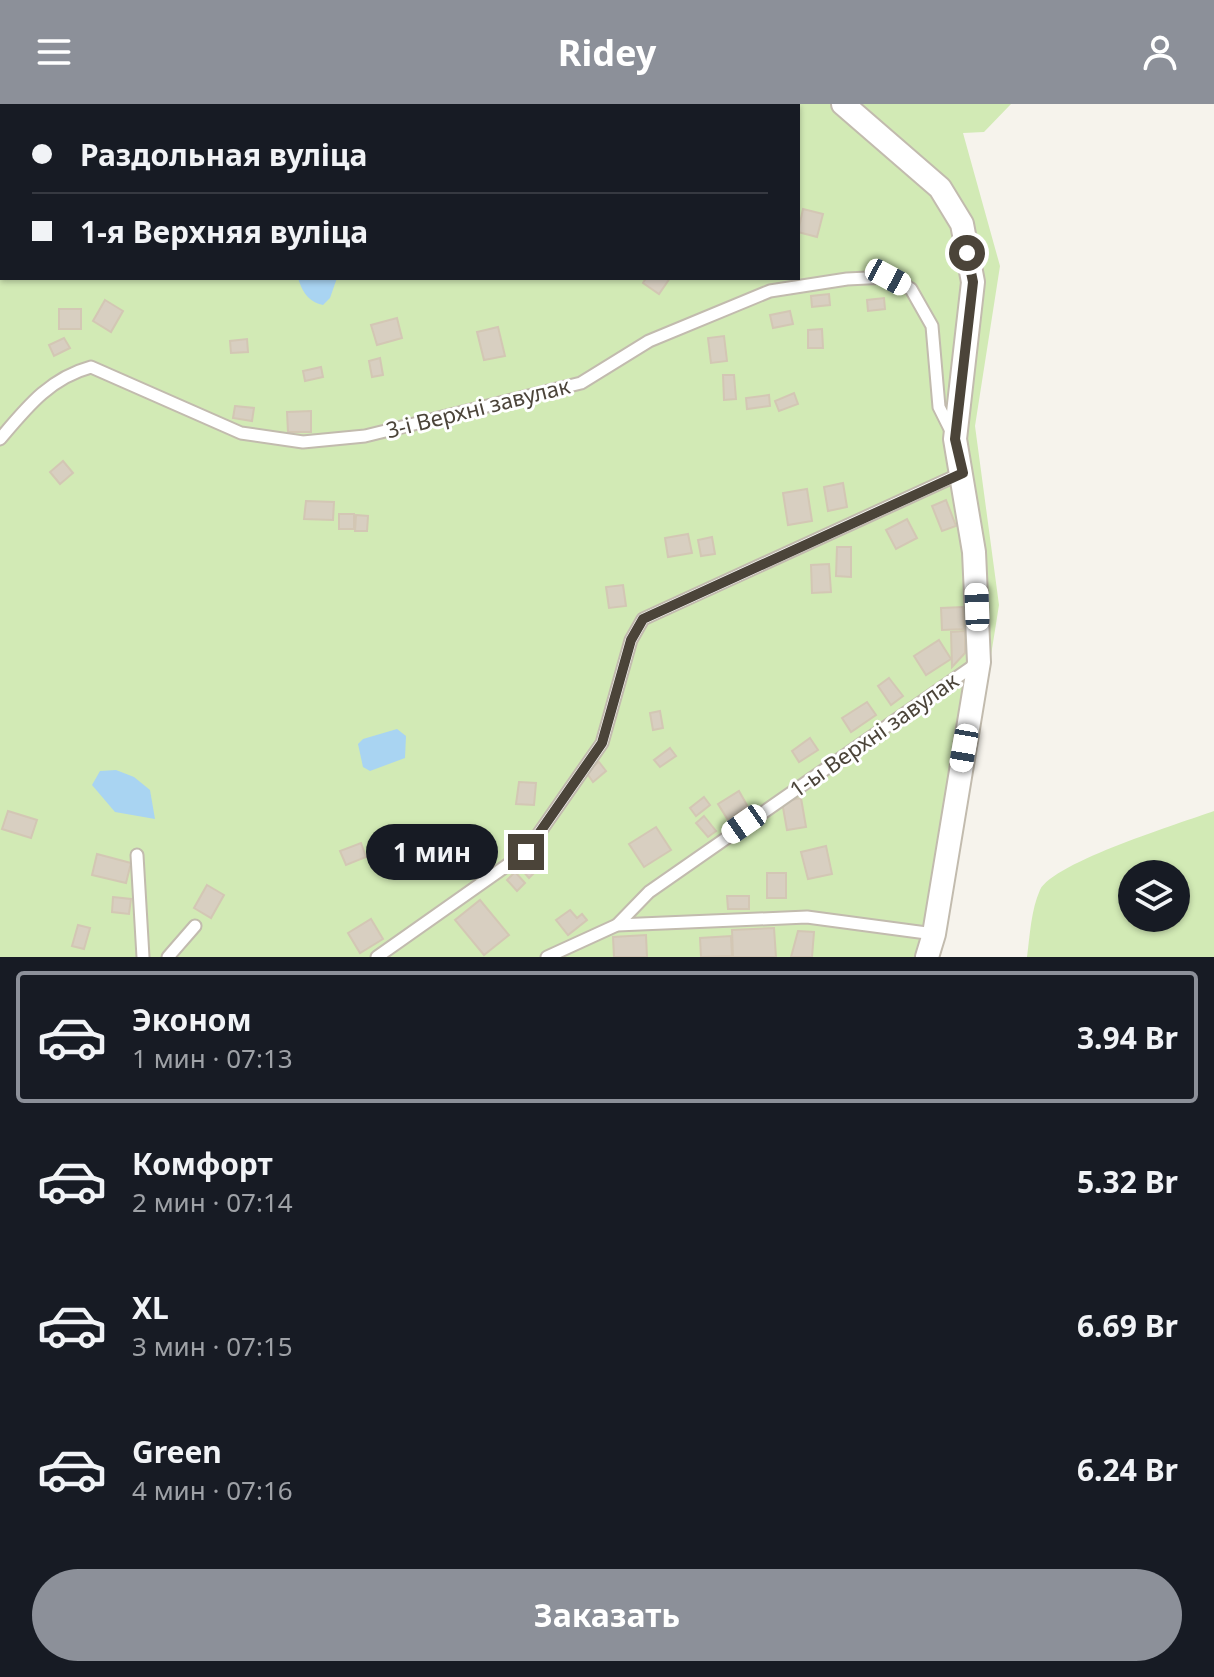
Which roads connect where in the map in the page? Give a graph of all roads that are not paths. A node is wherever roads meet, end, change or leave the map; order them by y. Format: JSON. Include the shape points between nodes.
{"nodes":[{"id":1,"x":843,"y":104,"type":"edge"},
{"id":2,"x":0,"y":439,"type":"edge"},
{"id":3,"x":955,"y":439,"type":"junction"},
{"id":4,"x":963,"y":473,"type":"junction"},
{"id":5,"x":979,"y":662,"type":"junction"},
{"id":6,"x":137,"y":855,"type":"dead end"},
{"id":7,"x":617,"y":925,"type":"junction"},
{"id":8,"x":195,"y":926,"type":"dead end"},
{"id":9,"x":934,"y":934,"type":"junction"},
{"id":10,"x":143,"y":957,"type":"edge"},
{"id":11,"x":168,"y":957,"type":"edge"},
{"id":12,"x":377,"y":957,"type":"edge"},
{"id":13,"x":547,"y":957,"type":"edge"},
{"id":14,"x":927,"y":957,"type":"edge"}],
"edges":[{"from":1,"to":3,"type":"street","via":[[940,188],[962,224],[973,282]]},
{"from":2,"to":3,"type":"lane","name":"3-і Верхні завулак","via":[[34,398],[67,373],[91,367],[241,433],[303,442],[365,436],[581,383],[649,341],[770,291],[888,277],[911,289],[932,326],[939,407]]},
{"from":3,"to":4,"type":"street"},
{"from":4,"to":5,"type":"street","via":[[974,552]]},
{"from":4,"to":12,"type":"lane","via":[[643,619],[631,640],[602,743],[526,852]]},
{"from":5,"to":7,"type":"lane","name":"1-ы Верхні завулак","via":[[683,867]]},
{"from":5,"to":9,"type":"street"},
{"from":6,"to":10,"type":"lane"},
{"from":7,"to":9,"type":"lane","name":"1-ы Верхні завулак","via":[[807,917]]},
{"from":7,"to":13,"type":"lane","name":"1-ы Верхні завулак"},
{"from":8,"to":11,"type":"lane"},
{"from":9,"to":14,"type":"street"}]}
